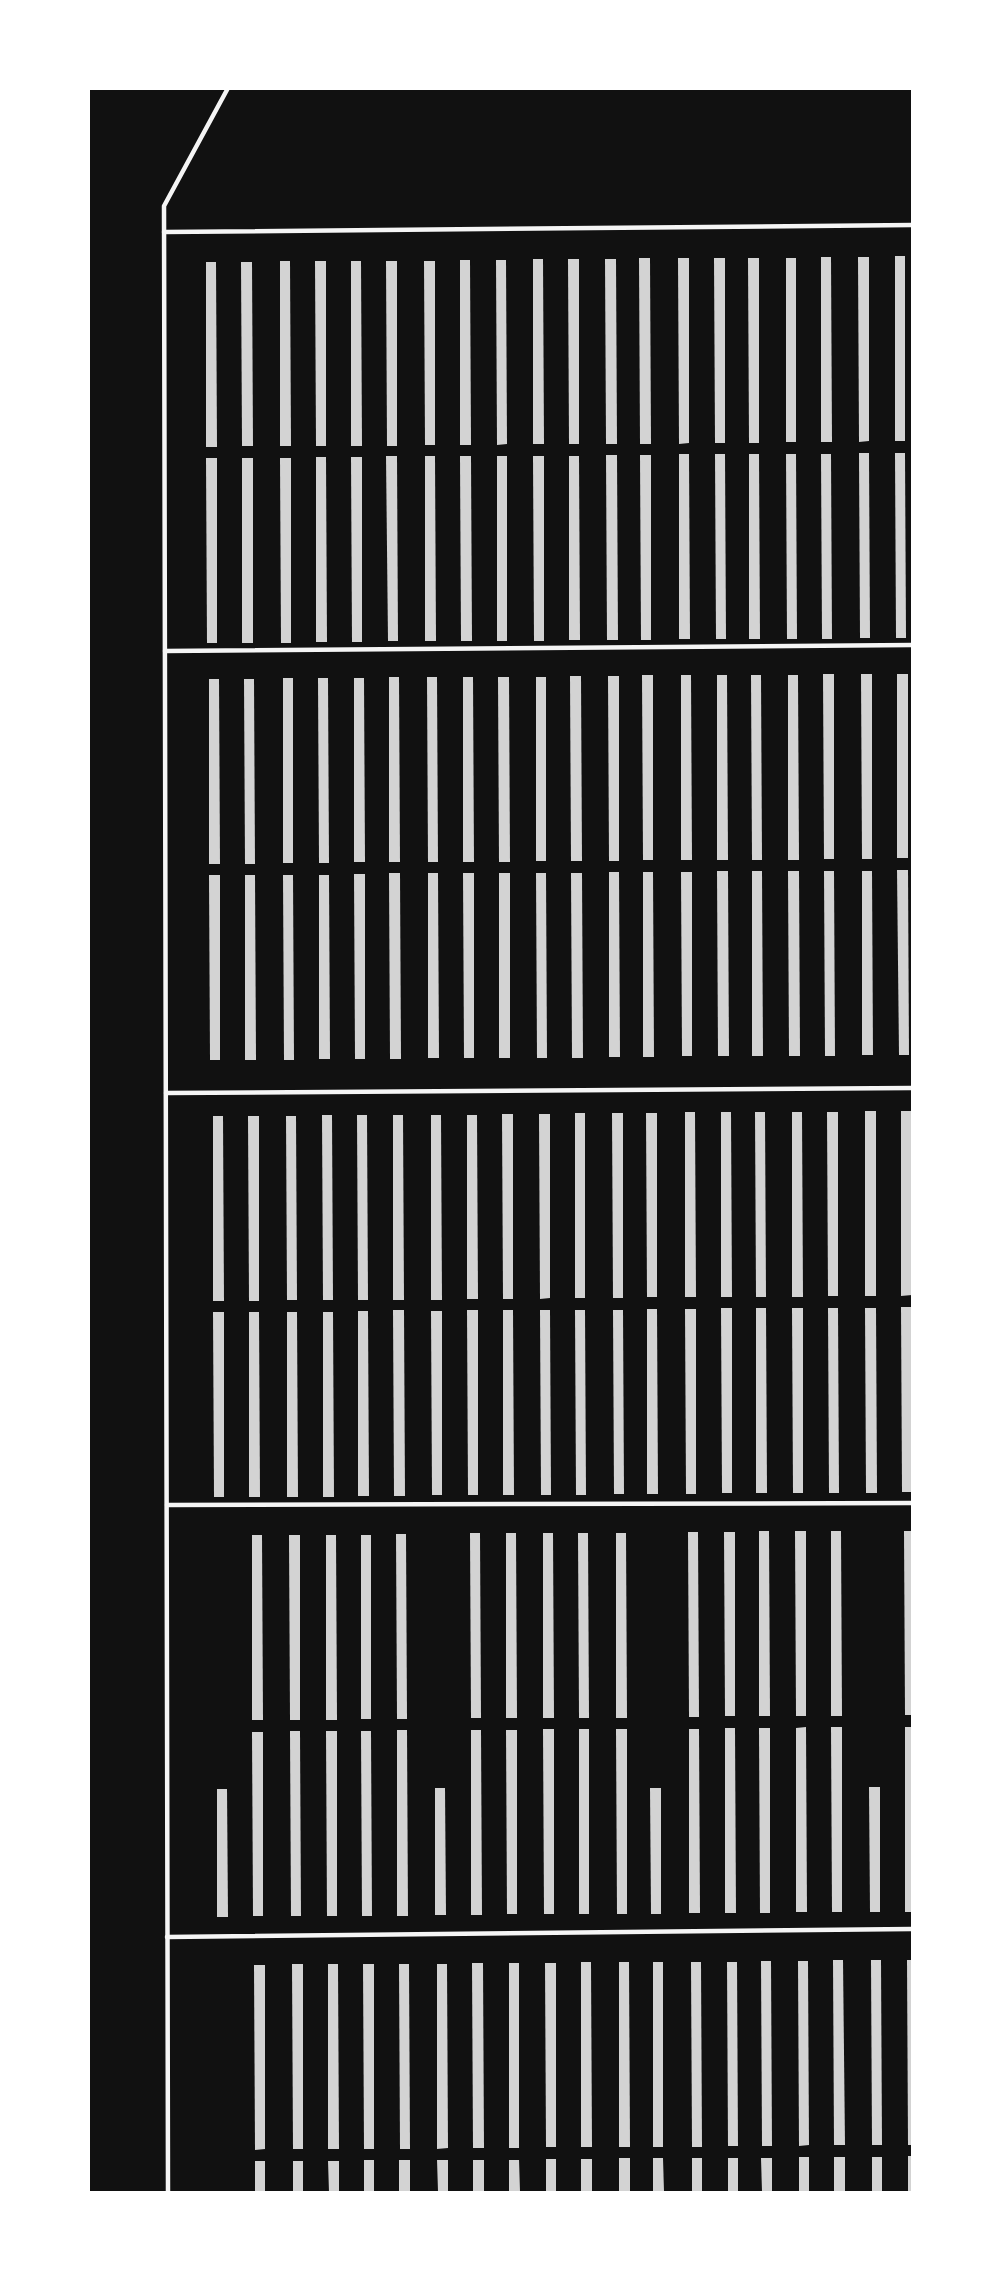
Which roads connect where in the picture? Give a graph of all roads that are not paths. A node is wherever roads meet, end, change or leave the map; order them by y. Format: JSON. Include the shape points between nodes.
{"nodes":[{"id":1,"x":228,"y":88,"type":"edge"},
{"id":2,"x":912,"y":225,"type":"edge"},
{"id":3,"x":164,"y":232,"type":"junction"},
{"id":4,"x":912,"y":645,"type":"edge"},
{"id":5,"x":165,"y":651,"type":"junction"},
{"id":6,"x":912,"y":1088,"type":"edge"},
{"id":7,"x":166,"y":1094,"type":"junction"},
{"id":8,"x":912,"y":1503,"type":"edge"},
{"id":9,"x":167,"y":1505,"type":"junction"},
{"id":10,"x":912,"y":1929,"type":"edge"},
{"id":11,"x":167,"y":1937,"type":"junction"},
{"id":12,"x":168,"y":2193,"type":"edge"}],
"edges":[{"from":1,"to":3,"type":"lane","via":[[164,206]]},
{"from":2,"to":3,"type":"lane"},
{"from":3,"to":5,"type":"lane"},
{"from":4,"to":5,"type":"lane"},
{"from":5,"to":7,"type":"lane"},
{"from":6,"to":7,"type":"lane"},
{"from":7,"to":9,"type":"lane"},
{"from":8,"to":9,"type":"lane"},
{"from":9,"to":11,"type":"lane"},
{"from":10,"to":11,"type":"lane"},
{"from":11,"to":12,"type":"lane"}]}
